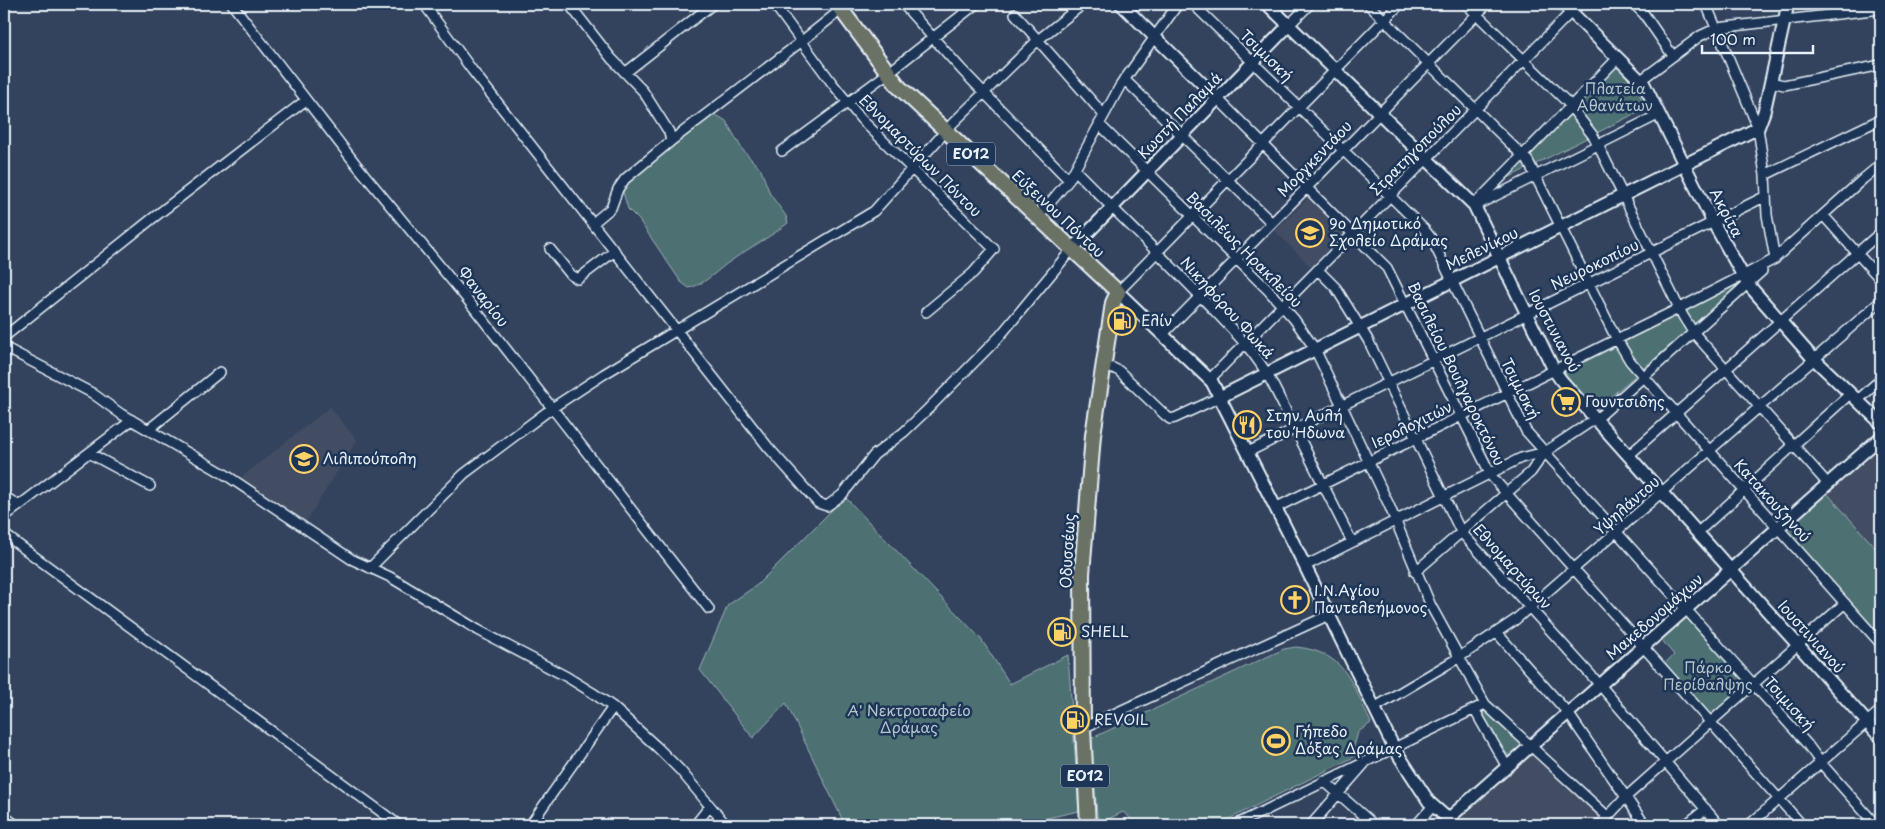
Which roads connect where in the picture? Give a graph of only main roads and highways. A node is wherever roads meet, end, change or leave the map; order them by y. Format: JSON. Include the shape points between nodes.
{"nodes":[{"id":1,"x":842,"y":5,"type":"edge"},
{"id":2,"x":1118,"y":292,"type":"joint"},
{"id":3,"x":1087,"y":820,"type":"edge"}],
"edges":[{"from":1,"to":2,"type":"main road","name":"Εύξεινου Πόντου","number":"ΕΟ12","via":[[904,92]]},
{"from":2,"to":3,"type":"main road","name":"Οδυσσέως","number":"ΕΟ12","via":[[1112,303],[1102,367],[1089,473],[1082,574],[1082,728]]}]}
